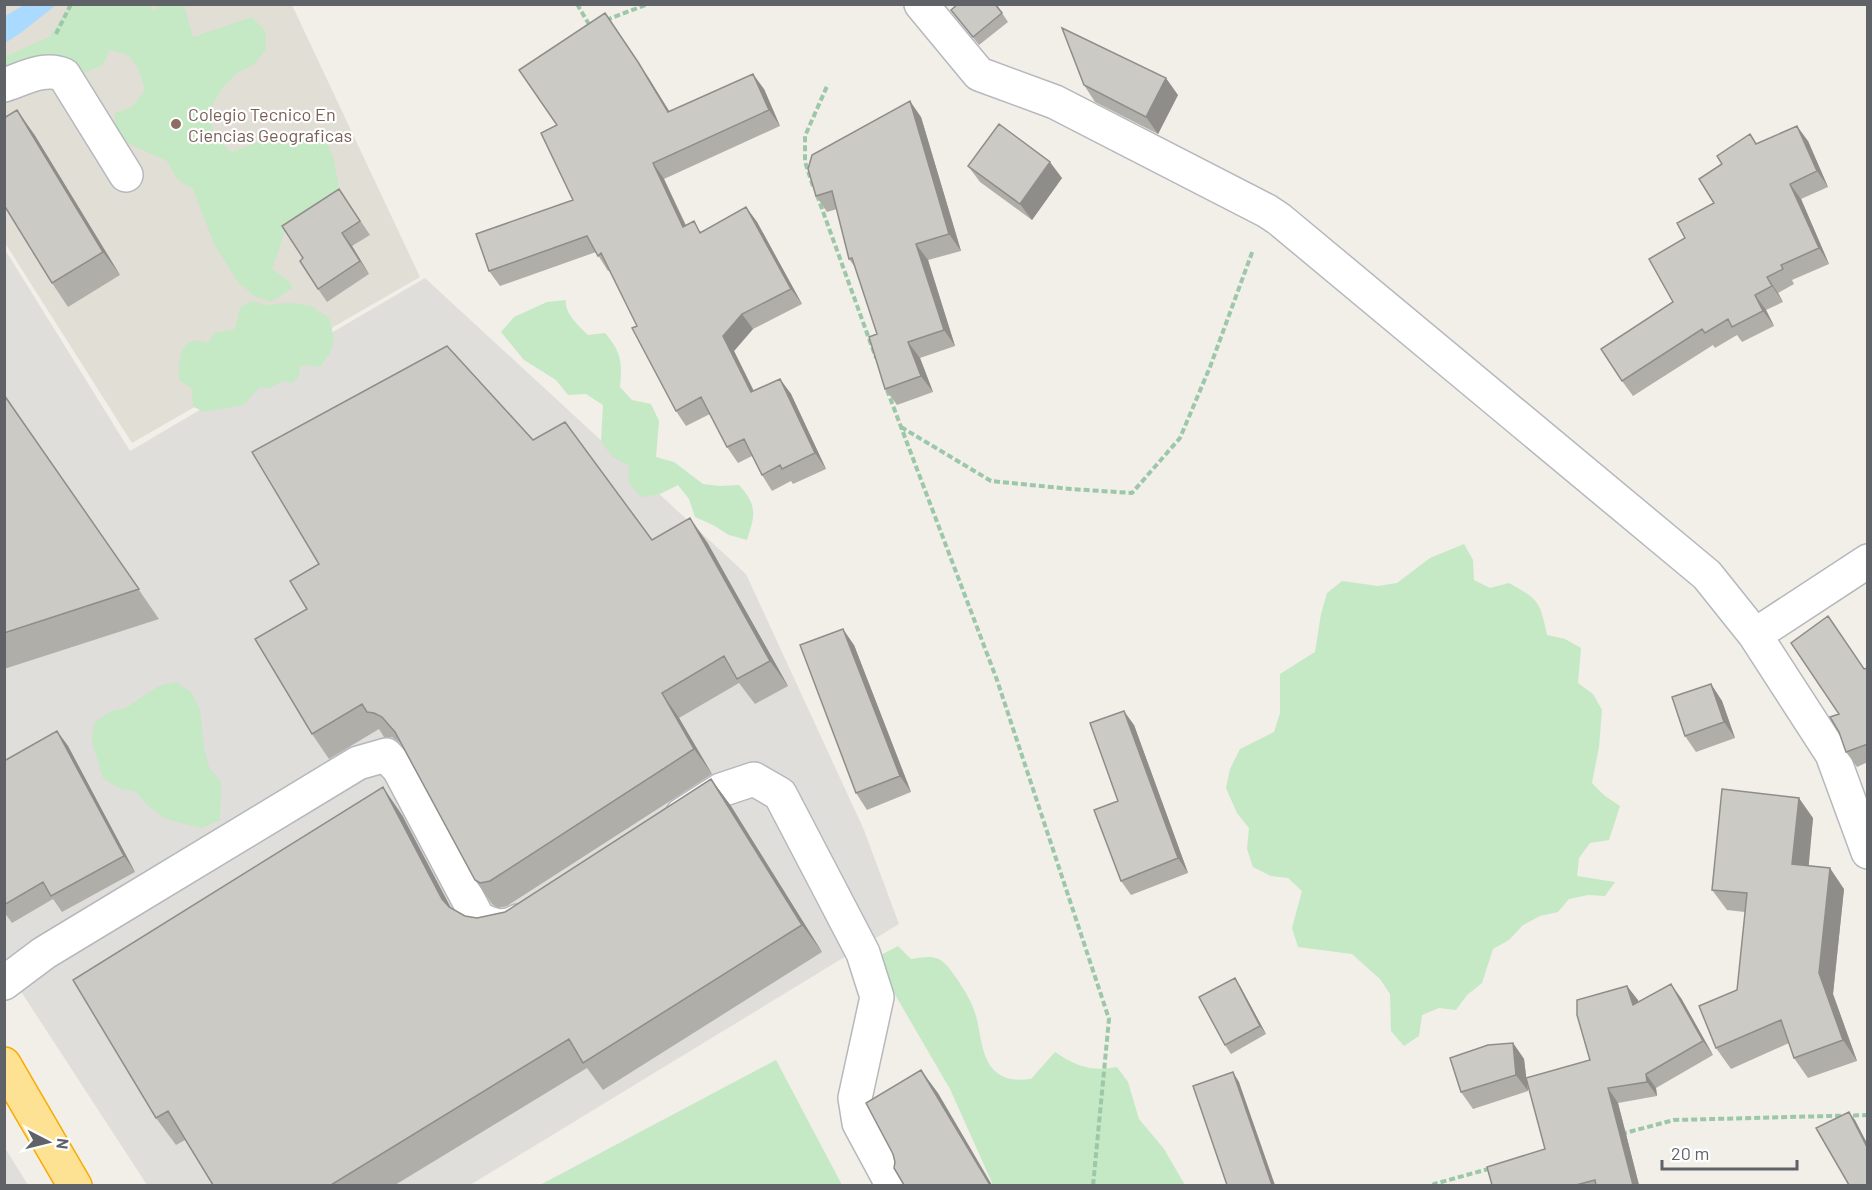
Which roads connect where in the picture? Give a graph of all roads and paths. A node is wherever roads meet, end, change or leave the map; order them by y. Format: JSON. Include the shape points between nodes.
{"nodes":[{"id":1,"x":577,"y":4,"type":"edge"},
{"id":2,"x":648,"y":4,"type":"edge"},
{"id":3,"x":921,"y":4,"type":"edge"},
{"id":4,"x":828,"y":84,"type":"dead end"},
{"id":5,"x":4,"y":85,"type":"edge"},
{"id":6,"x":126,"y":175,"type":"dead end"},
{"id":7,"x":1267,"y":211,"type":"junction"},
{"id":8,"x":877,"y":362,"type":"edge"},
{"id":9,"x":885,"y":383,"type":"edge"},
{"id":10,"x":901,"y":427,"type":"junction"},
{"id":11,"x":1868,"y":561,"type":"edge"},
{"id":12,"x":1755,"y":635,"type":"junction"},
{"id":13,"x":662,"y":828,"type":"edge"},
{"id":14,"x":1868,"y":852,"type":"edge"},
{"id":15,"x":543,"y":905,"type":"edge"},
{"id":16,"x":4,"y":983,"type":"edge"},
{"id":17,"x":4,"y":1064,"type":"edge"},
{"id":18,"x":1868,"y":1115,"type":"edge"},
{"id":19,"x":1617,"y":1135,"type":"edge"},
{"id":20,"x":1503,"y":1166,"type":"edge"},
{"id":21,"x":75,"y":1185,"type":"edge"},
{"id":22,"x":893,"y":1185,"type":"edge"},
{"id":23,"x":1093,"y":1185,"type":"edge"},
{"id":24,"x":1435,"y":1185,"type":"edge"}],
"edges":[{"from":1,"to":2,"type":"path","via":[[590,27]]},
{"from":3,"to":7,"type":"street","via":[[979,74],[1055,102]]},
{"from":4,"to":8,"type":"path","via":[[806,136],[805,162]]},
{"from":5,"to":6,"type":"street","via":[[47,71],[64,75]]},
{"from":7,"to":10,"type":"path","via":[[1180,438],[1132,493],[991,481]]},
{"from":7,"to":12,"type":"street","via":[[1707,576]]},
{"from":9,"to":10,"type":"path"},
{"from":10,"to":23,"type":"path","via":[[997,680],[1109,1019]]},
{"from":11,"to":12,"type":"street"},
{"from":12,"to":14,"type":"street","via":[[1832,754]]},
{"from":13,"to":22,"type":"street","via":[[722,790],[754,779],[780,794],[863,953],[877,997],[855,1098],[859,1123]]},
{"from":15,"to":16,"type":"street","via":[[514,924],[494,927],[478,918],[399,769],[386,755],[347,770],[44,953]]},
{"from":17,"to":21,"type":"highway"},
{"from":18,"to":19,"type":"path","via":[[1674,1120]]},
{"from":20,"to":24,"type":"path"}]}
